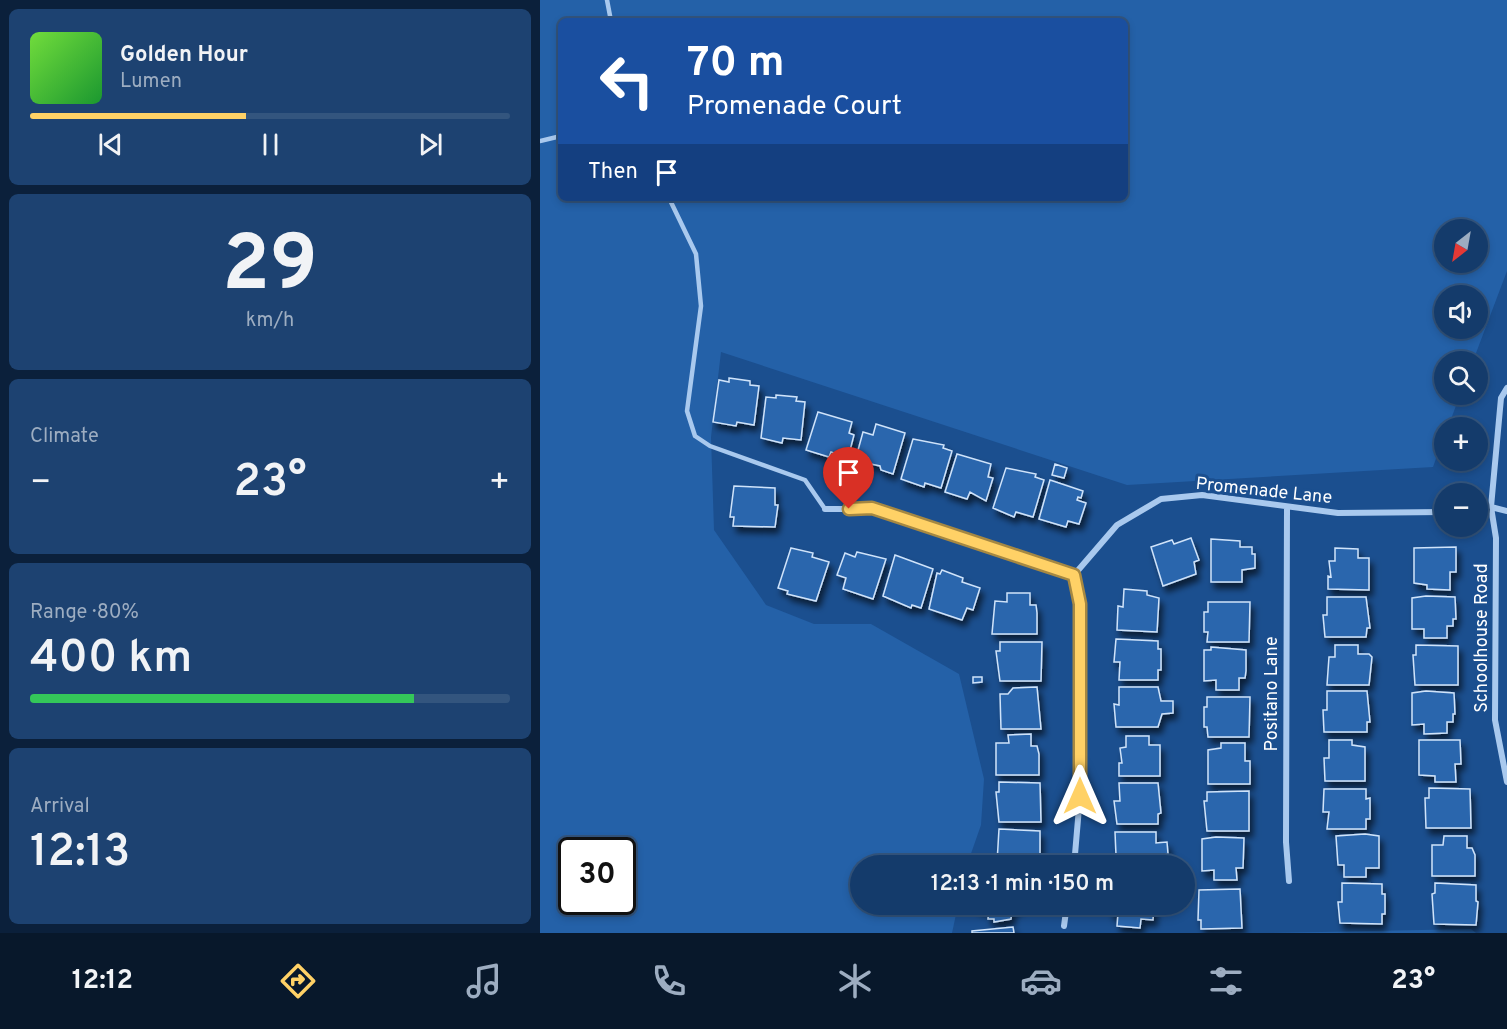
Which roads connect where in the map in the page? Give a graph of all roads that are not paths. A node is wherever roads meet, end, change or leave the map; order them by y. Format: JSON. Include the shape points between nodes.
{"nodes":[{"id":1,"x":607,"y":0,"type":"edge"},
{"id":2,"x":611,"y":18,"type":"edge"},
{"id":3,"x":558,"y":137,"type":"edge"},
{"id":4,"x":540,"y":141,"type":"edge"},
{"id":5,"x":670,"y":201,"type":"edge"},
{"id":6,"x":1507,"y":388,"type":"edge"},
{"id":7,"x":1287,"y":507,"type":"junction"},
{"id":8,"x":1491,"y":507,"type":"junction"},
{"id":9,"x":1488,"y":508,"type":"edge"},
{"id":10,"x":825,"y":509,"type":"joint"},
{"id":11,"x":1507,"y":511,"type":"edge"},
{"id":12,"x":1434,"y":512,"type":"edge"},
{"id":13,"x":1074,"y":575,"type":"junction"},
{"id":14,"x":1507,"y":782,"type":"edge"},
{"id":15,"x":1075,"y":855,"type":"edge"},
{"id":16,"x":1289,"y":881,"type":"dead end"},
{"id":17,"x":1066,"y":915,"type":"edge"},
{"id":18,"x":1064,"y":927,"type":"dead end"}],
"edges":[{"from":1,"to":2,"type":"lane"},
{"from":3,"to":4,"type":"lane"},
{"from":5,"to":10,"type":"lane","via":[[696,254],[701,306],[687,411],[696,436],[710,446],[805,480]]},
{"from":6,"to":8,"type":"street","name":"Schoolhouse Road","via":[[1501,398]]},
{"from":7,"to":12,"type":"street","name":"Promenade Lane","via":[[1338,513]]},
{"from":7,"to":13,"type":"street","name":"Promenade Lane","via":[[1202,495],[1161,499],[1117,525]]},
{"from":7,"to":16,"type":"street","name":"Positano Lane"},
{"from":8,"to":9,"type":"street"},
{"from":8,"to":11,"type":"street"},
{"from":8,"to":14,"type":"street","name":"Schoolhouse Road","via":[[1496,538],[1495,720]]},
{"from":10,"to":13,"type":"street","via":[[872,508]]},
{"from":13,"to":15,"type":"street","via":[[1080,604],[1080,796]]},
{"from":17,"to":18,"type":"street"}]}
